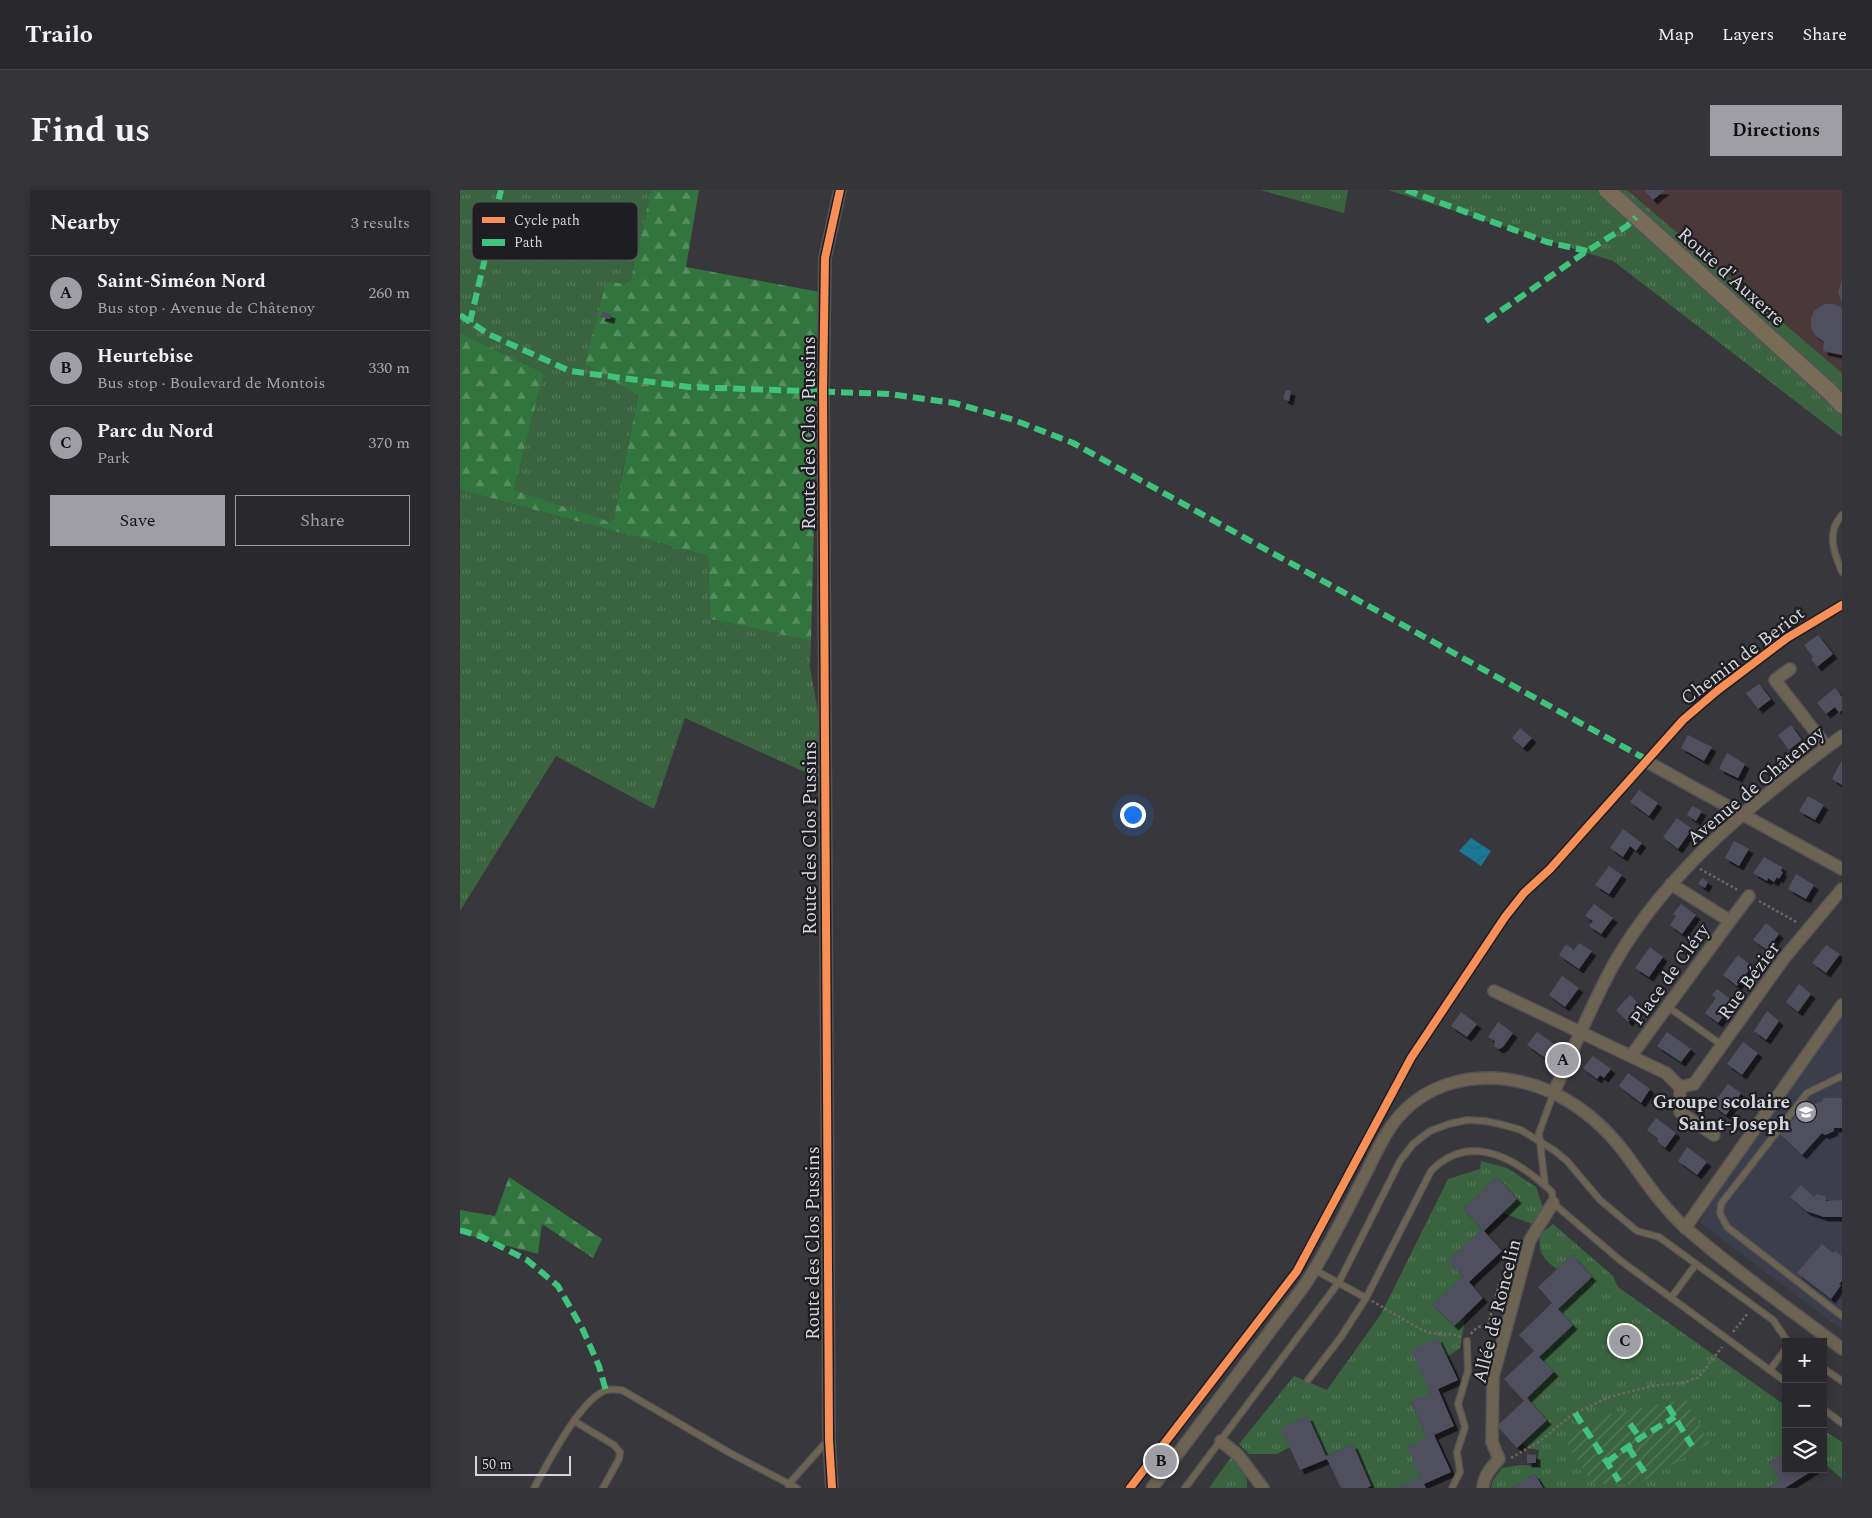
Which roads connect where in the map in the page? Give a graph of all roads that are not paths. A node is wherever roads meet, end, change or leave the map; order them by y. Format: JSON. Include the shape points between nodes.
{"nodes":[{"id":1,"x":840,"y":190,"type":"edge"},
{"id":2,"x":1607,"y":190,"type":"edge"},
{"id":3,"x":1836,"y":395,"type":"edge"},
{"id":4,"x":1842,"y":406,"type":"edge"},
{"id":5,"x":1842,"y":515,"type":"edge"},
{"id":6,"x":1842,"y":572,"type":"edge"},
{"id":7,"x":1790,"y":669,"type":"dead end"},
{"id":8,"x":1842,"y":736,"type":"edge"},
{"id":9,"x":1827,"y":747,"type":"junction"},
{"id":10,"x":1651,"y":764,"type":"dead end"},
{"id":11,"x":1742,"y":814,"type":"junction"},
{"id":12,"x":1842,"y":869,"type":"edge"},
{"id":13,"x":1671,"y":884,"type":"junction"},
{"id":14,"x":1842,"y":889,"type":"edge"},
{"id":15,"x":1749,"y":896,"type":"dead end"},
{"id":16,"x":1730,"y":921,"type":"junction"},
{"id":17,"x":1494,"y":991,"type":"dead end"},
{"id":18,"x":1842,"y":1005,"type":"edge"},
{"id":19,"x":1668,"y":1006,"type":"junction"},
{"id":20,"x":1581,"y":1033,"type":"junction"},
{"id":21,"x":1722,"y":1046,"type":"junction"},
{"id":22,"x":1631,"y":1056,"type":"junction"},
{"id":23,"x":1842,"y":1076,"type":"edge"},
{"id":24,"x":1680,"y":1088,"type":"junction"},
{"id":25,"x":1554,"y":1092,"type":"junction"},
{"id":26,"x":1714,"y":1135,"type":"dead end"},
{"id":27,"x":1540,"y":1141,"type":"junction"},
{"id":28,"x":1544,"y":1185,"type":"junction"},
{"id":29,"x":1553,"y":1203,"type":"junction"},
{"id":30,"x":1685,"y":1228,"type":"junction"},
{"id":31,"x":1696,"y":1264,"type":"junction"},
{"id":32,"x":1315,"y":1270,"type":"junction"},
{"id":33,"x":1338,"y":1282,"type":"junction"},
{"id":34,"x":1366,"y":1298,"type":"junction"},
{"id":35,"x":1671,"y":1298,"type":"junction"},
{"id":36,"x":1842,"y":1316,"type":"edge"},
{"id":37,"x":1785,"y":1338,"type":"edge"},
{"id":38,"x":1467,"y":1341,"type":"road end"},
{"id":39,"x":1842,"y":1349,"type":"edge"},
{"id":40,"x":1782,"y":1354,"type":"edge"},
{"id":41,"x":1770,"y":1370,"type":"junction"},
{"id":42,"x":1827,"y":1371,"type":"edge"},
{"id":43,"x":1782,"y":1379,"type":"edge"},
{"id":44,"x":1308,"y":1380,"type":"dead end"},
{"id":45,"x":1842,"y":1382,"type":"edge"},
{"id":46,"x":1827,"y":1412,"type":"edge"},
{"id":47,"x":574,"y":1421,"type":"junction"},
{"id":48,"x":1842,"y":1423,"type":"edge"},
{"id":49,"x":830,"y":1439,"type":"junction"},
{"id":50,"x":1221,"y":1441,"type":"junction"},
{"id":51,"x":788,"y":1485,"type":"junction"},
{"id":52,"x":534,"y":1488,"type":"edge"},
{"id":53,"x":603,"y":1488,"type":"edge"},
{"id":54,"x":796,"y":1488,"type":"edge"},
{"id":55,"x":832,"y":1488,"type":"edge"},
{"id":56,"x":1152,"y":1488,"type":"edge"},
{"id":57,"x":1185,"y":1488,"type":"edge"},
{"id":58,"x":1264,"y":1488,"type":"edge"},
{"id":59,"x":1452,"y":1488,"type":"edge"},
{"id":60,"x":1483,"y":1488,"type":"edge"}],
"edges":[{"from":1,"to":49,"type":"street","name":"Route des Clos Pussins","via":[[825,258],[823,390]]},
{"from":2,"to":3,"type":"street","name":"Route d'Auxerre"},
{"from":3,"to":4,"type":"street","name":"Route d'Auxerre"},
{"from":5,"to":6,"type":"lane","via":[[1833,531],[1832,544]]},
{"from":7,"to":9,"type":"street","via":[[1775,680]]},
{"from":8,"to":9,"type":"street","name":"Avenue de Châtenoy"},
{"from":9,"to":11,"type":"street","name":"Avenue de Châtenoy"},
{"from":10,"to":11,"type":"street"},
{"from":11,"to":12,"type":"street"},
{"from":11,"to":13,"type":"street","name":"Avenue de Châtenoy"},
{"from":13,"to":16,"type":"street","name":"Place de Cléry"},
{"from":13,"to":20,"type":"street","name":"Avenue de Châtenoy","via":[[1615,962]]},
{"from":14,"to":21,"type":"street","name":"Rue Bézier","via":[[1785,957]]},
{"from":15,"to":16,"type":"street"},
{"from":16,"to":19,"type":"street","name":"Place de Cléry"},
{"from":17,"to":20,"type":"street"},
{"from":18,"to":30,"type":"street"},
{"from":19,"to":21,"type":"lane"},
{"from":19,"to":22,"type":"street","name":"Place de Cléry"},
{"from":20,"to":22,"type":"street"},
{"from":20,"to":25,"type":"street","name":"Avenue de Châtenoy"},
{"from":21,"to":24,"type":"street","name":"Rue Bézier","via":[[1694,1084]]},
{"from":22,"to":24,"type":"street","via":[[1666,1073]]},
{"from":23,"to":36,"type":"lane","via":[[1807,1093],[1721,1204],[1720,1213],[1727,1227]]},
{"from":24,"to":26,"type":"street","via":[[1680,1112]]},
{"from":25,"to":27,"type":"lane","via":[[1539,1133]]},
{"from":25,"to":30,"type":"street","via":[[1581,1109],[1605,1131]]},
{"from":25,"to":32,"type":"street","via":[[1508,1078],[1479,1077],[1452,1082],[1428,1092],[1405,1110],[1386,1134]]},
{"from":27,"to":28,"type":"lane"},
{"from":27,"to":31,"type":"lane","via":[[1567,1161],[1600,1200],[1637,1231],[1659,1237]]},
{"from":27,"to":33,"type":"lane","via":[[1521,1130],[1485,1121],[1466,1120],[1430,1132],[1413,1144],[1400,1161]]},
{"from":28,"to":29,"type":"lane","via":[[1552,1192]]},
{"from":28,"to":34,"type":"lane","via":[[1514,1162],[1487,1153],[1466,1151],[1441,1161],[1425,1181]]},
{"from":29,"to":35,"type":"lane","via":[[1621,1261]]},
{"from":29,"to":60,"type":"street","name":"Allée de Roncelin","via":[[1530,1240],[1504,1336],[1494,1377],[1492,1442],[1499,1459],[1484,1480]]},
{"from":30,"to":39,"type":"street"},
{"from":31,"to":35,"type":"lane"},
{"from":31,"to":37,"type":"lane","via":[[1773,1320]]},
{"from":32,"to":33,"type":"lane"},
{"from":32,"to":56,"type":"street"},
{"from":33,"to":34,"type":"lane"},
{"from":33,"to":50,"type":"lane"},
{"from":34,"to":44,"type":"lane"},
{"from":35,"to":41,"type":"lane"},
{"from":38,"to":59,"type":"lane","via":[[1468,1371],[1458,1404],[1465,1427],[1457,1452],[1460,1472]]},
{"from":40,"to":41,"type":"lane"},
{"from":41,"to":43,"type":"lane"},
{"from":42,"to":45,"type":"lane"},
{"from":46,"to":48,"type":"lane"},
{"from":47,"to":51,"type":"lane","via":[[606,1390],[622,1390]]},
{"from":47,"to":52,"type":"lane"},
{"from":47,"to":53,"type":"lane","via":[[620,1452]]},
{"from":49,"to":51,"type":"lane"},
{"from":49,"to":55,"type":"street","name":"Route des Clos Pussins"},
{"from":50,"to":57,"type":"lane"},
{"from":50,"to":58,"type":"street","via":[[1238,1455]]},
{"from":51,"to":54,"type":"lane"}]}
